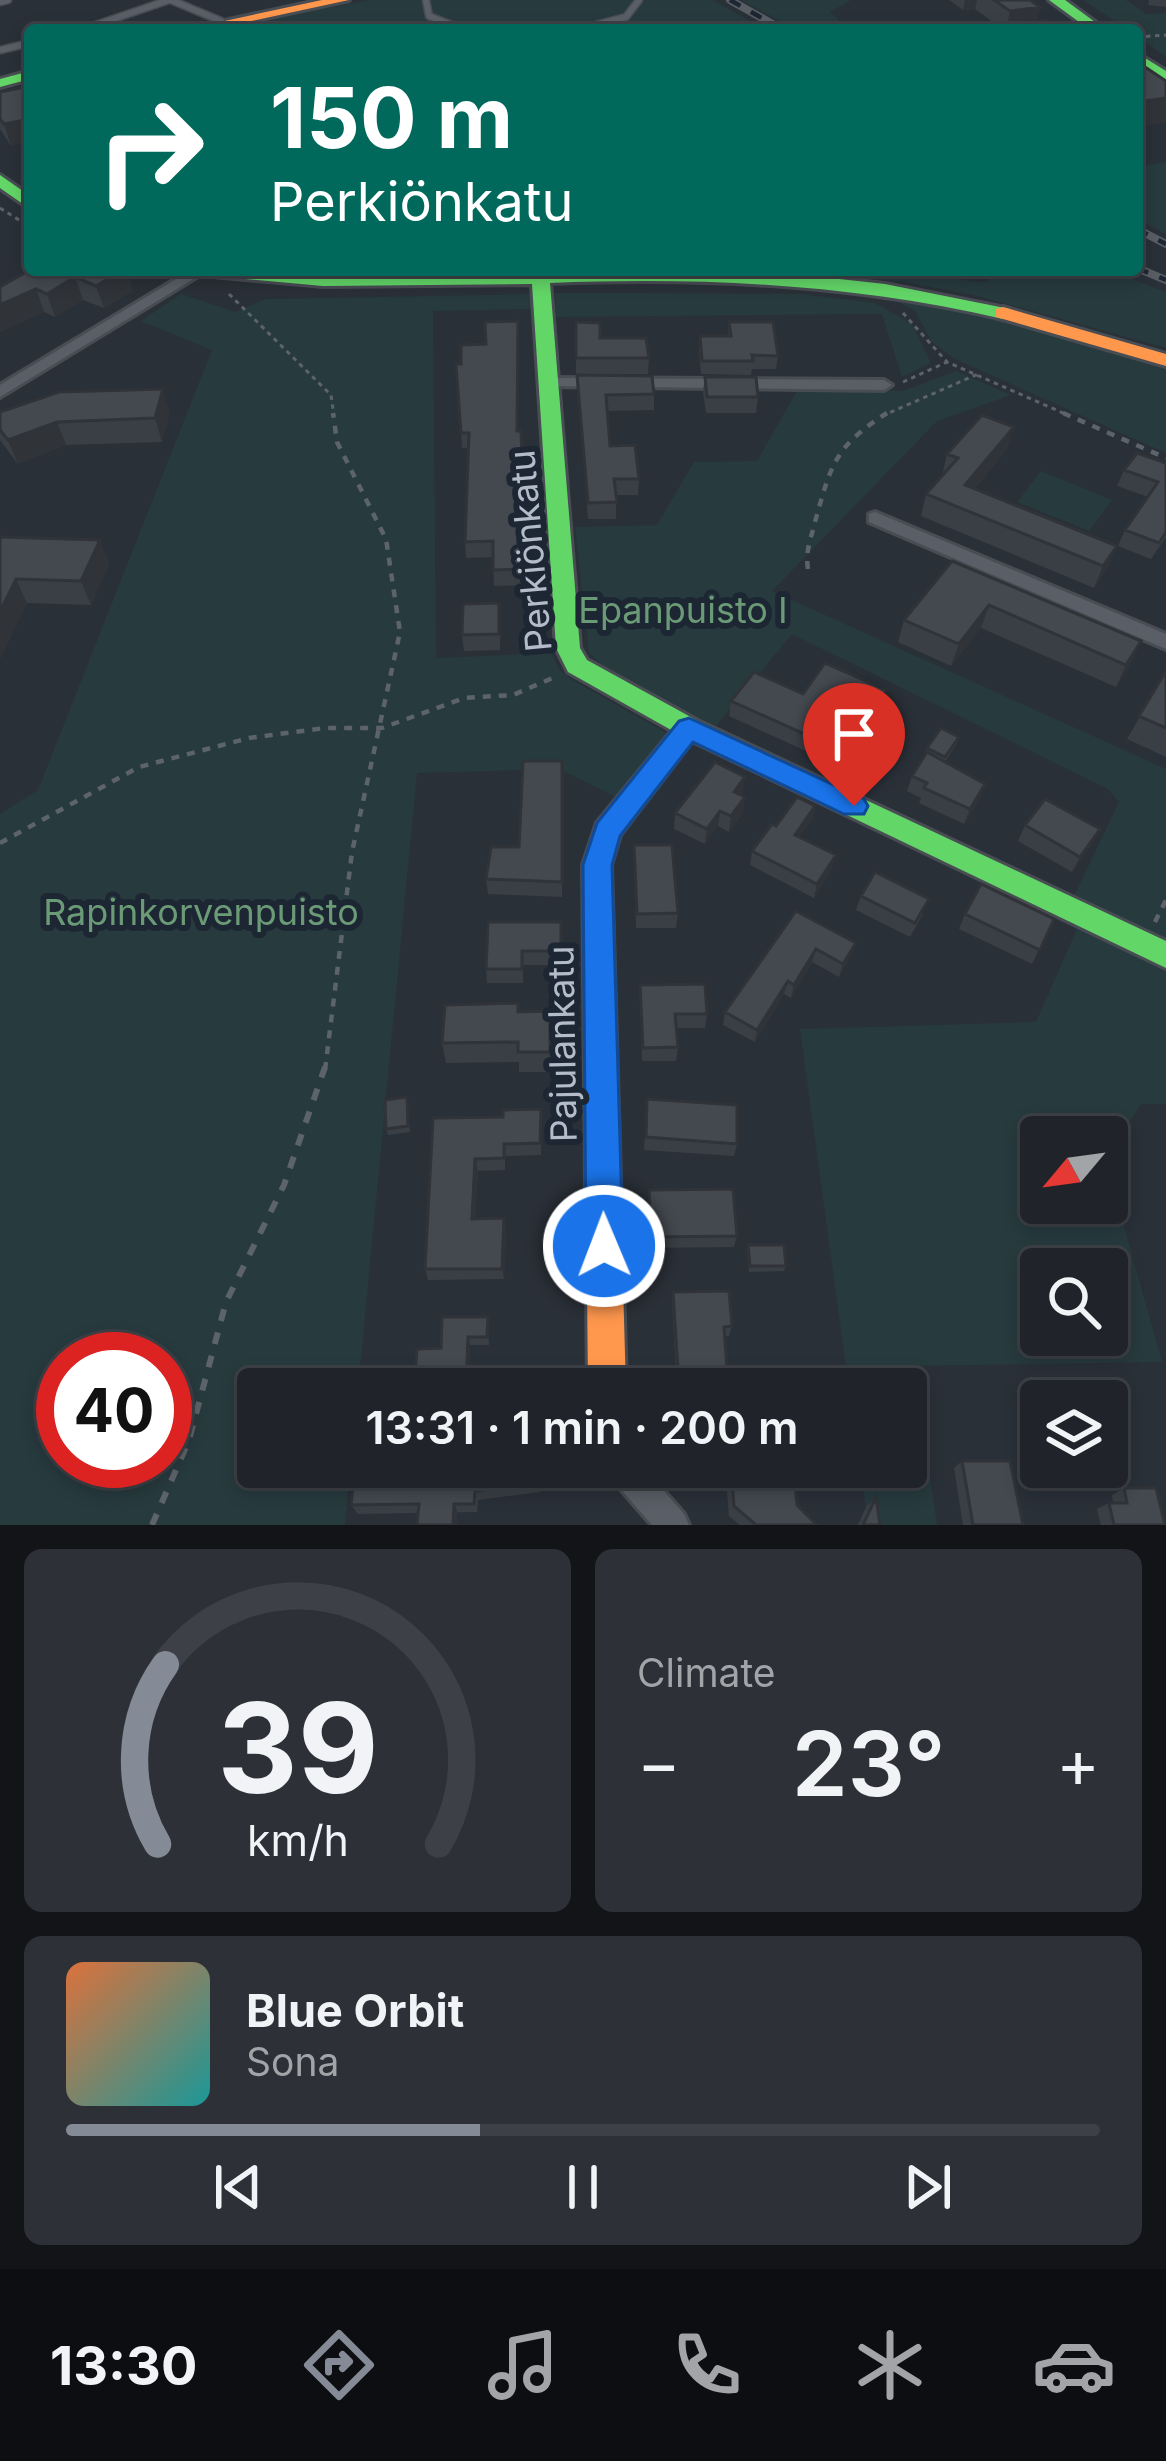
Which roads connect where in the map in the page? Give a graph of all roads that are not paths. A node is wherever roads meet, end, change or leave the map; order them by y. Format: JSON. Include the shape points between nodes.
{"nodes":[{"id":1,"x":170,"y":0,"type":"edge"},
{"id":2,"x":342,"y":0,"type":"edge"},
{"id":3,"x":426,"y":0,"type":"edge"},
{"id":4,"x":638,"y":0,"type":"edge"},
{"id":5,"x":1056,"y":0,"type":"edge"},
{"id":6,"x":221,"y":21,"type":"junction"},
{"id":7,"x":96,"y":24,"type":"edge"},
{"id":8,"x":210,"y":24,"type":"edge"},
{"id":9,"x":449,"y":24,"type":"edge"},
{"id":10,"x":599,"y":24,"type":"edge"},
{"id":11,"x":1090,"y":24,"type":"edge"},
{"id":12,"x":0,"y":181,"type":"edge"},
{"id":13,"x":24,"y":199,"type":"edge"},
{"id":14,"x":192,"y":276,"type":"edge"},
{"id":15,"x":250,"y":276,"type":"edge"},
{"id":16,"x":504,"y":276,"type":"edge"},
{"id":17,"x":544,"y":276,"type":"edge"},
{"id":18,"x":784,"y":276,"type":"edge"},
{"id":19,"x":1166,"y":360,"type":"edge"},
{"id":20,"x":552,"y":383,"type":"junction"},
{"id":21,"x":884,"y":385,"type":"road end"},
{"id":22,"x":0,"y":392,"type":"edge"},
{"id":23,"x":875,"y":518,"type":"dead end"},
{"id":24,"x":1166,"y":642,"type":"edge"},
{"id":25,"x":689,"y":728,"type":"junction"},
{"id":26,"x":1166,"y":955,"type":"edge"},
{"id":27,"x":607,"y":1368,"type":"edge"},
{"id":28,"x":640,"y":1488,"type":"edge"},
{"id":29,"x":673,"y":1525,"type":"edge"}],
"edges":[{"from":1,"to":6,"type":"lane"},
{"from":1,"to":7,"type":"lane"},
{"from":2,"to":6,"type":"main road"},
{"from":3,"to":9,"type":"lane","via":[[430,16]]},
{"from":4,"to":10,"type":"lane","via":[[626,17]]},
{"from":5,"to":11,"type":"main road"},
{"from":6,"to":8,"type":"main road"},
{"from":12,"to":13,"type":"main road"},
{"from":14,"to":22,"type":"street"},
{"from":15,"to":16,"type":"main road","via":[[322,285]]},
{"from":17,"to":20,"type":"main road","name":"Perkiönkatu"},
{"from":18,"to":19,"type":"main road","via":[[975,302]]},
{"from":20,"to":21,"type":"street"},
{"from":20,"to":25,"type":"main road","name":"Perkiönkatu","via":[[568,648],[577,666]]},
{"from":23,"to":24,"type":"street"},
{"from":25,"to":26,"type":"main road","name":"Perkiönkatu"},
{"from":25,"to":27,"type":"main road","name":"Pajulankatu","via":[[607,831],[597,865]]},
{"from":28,"to":29,"type":"street"}]}
